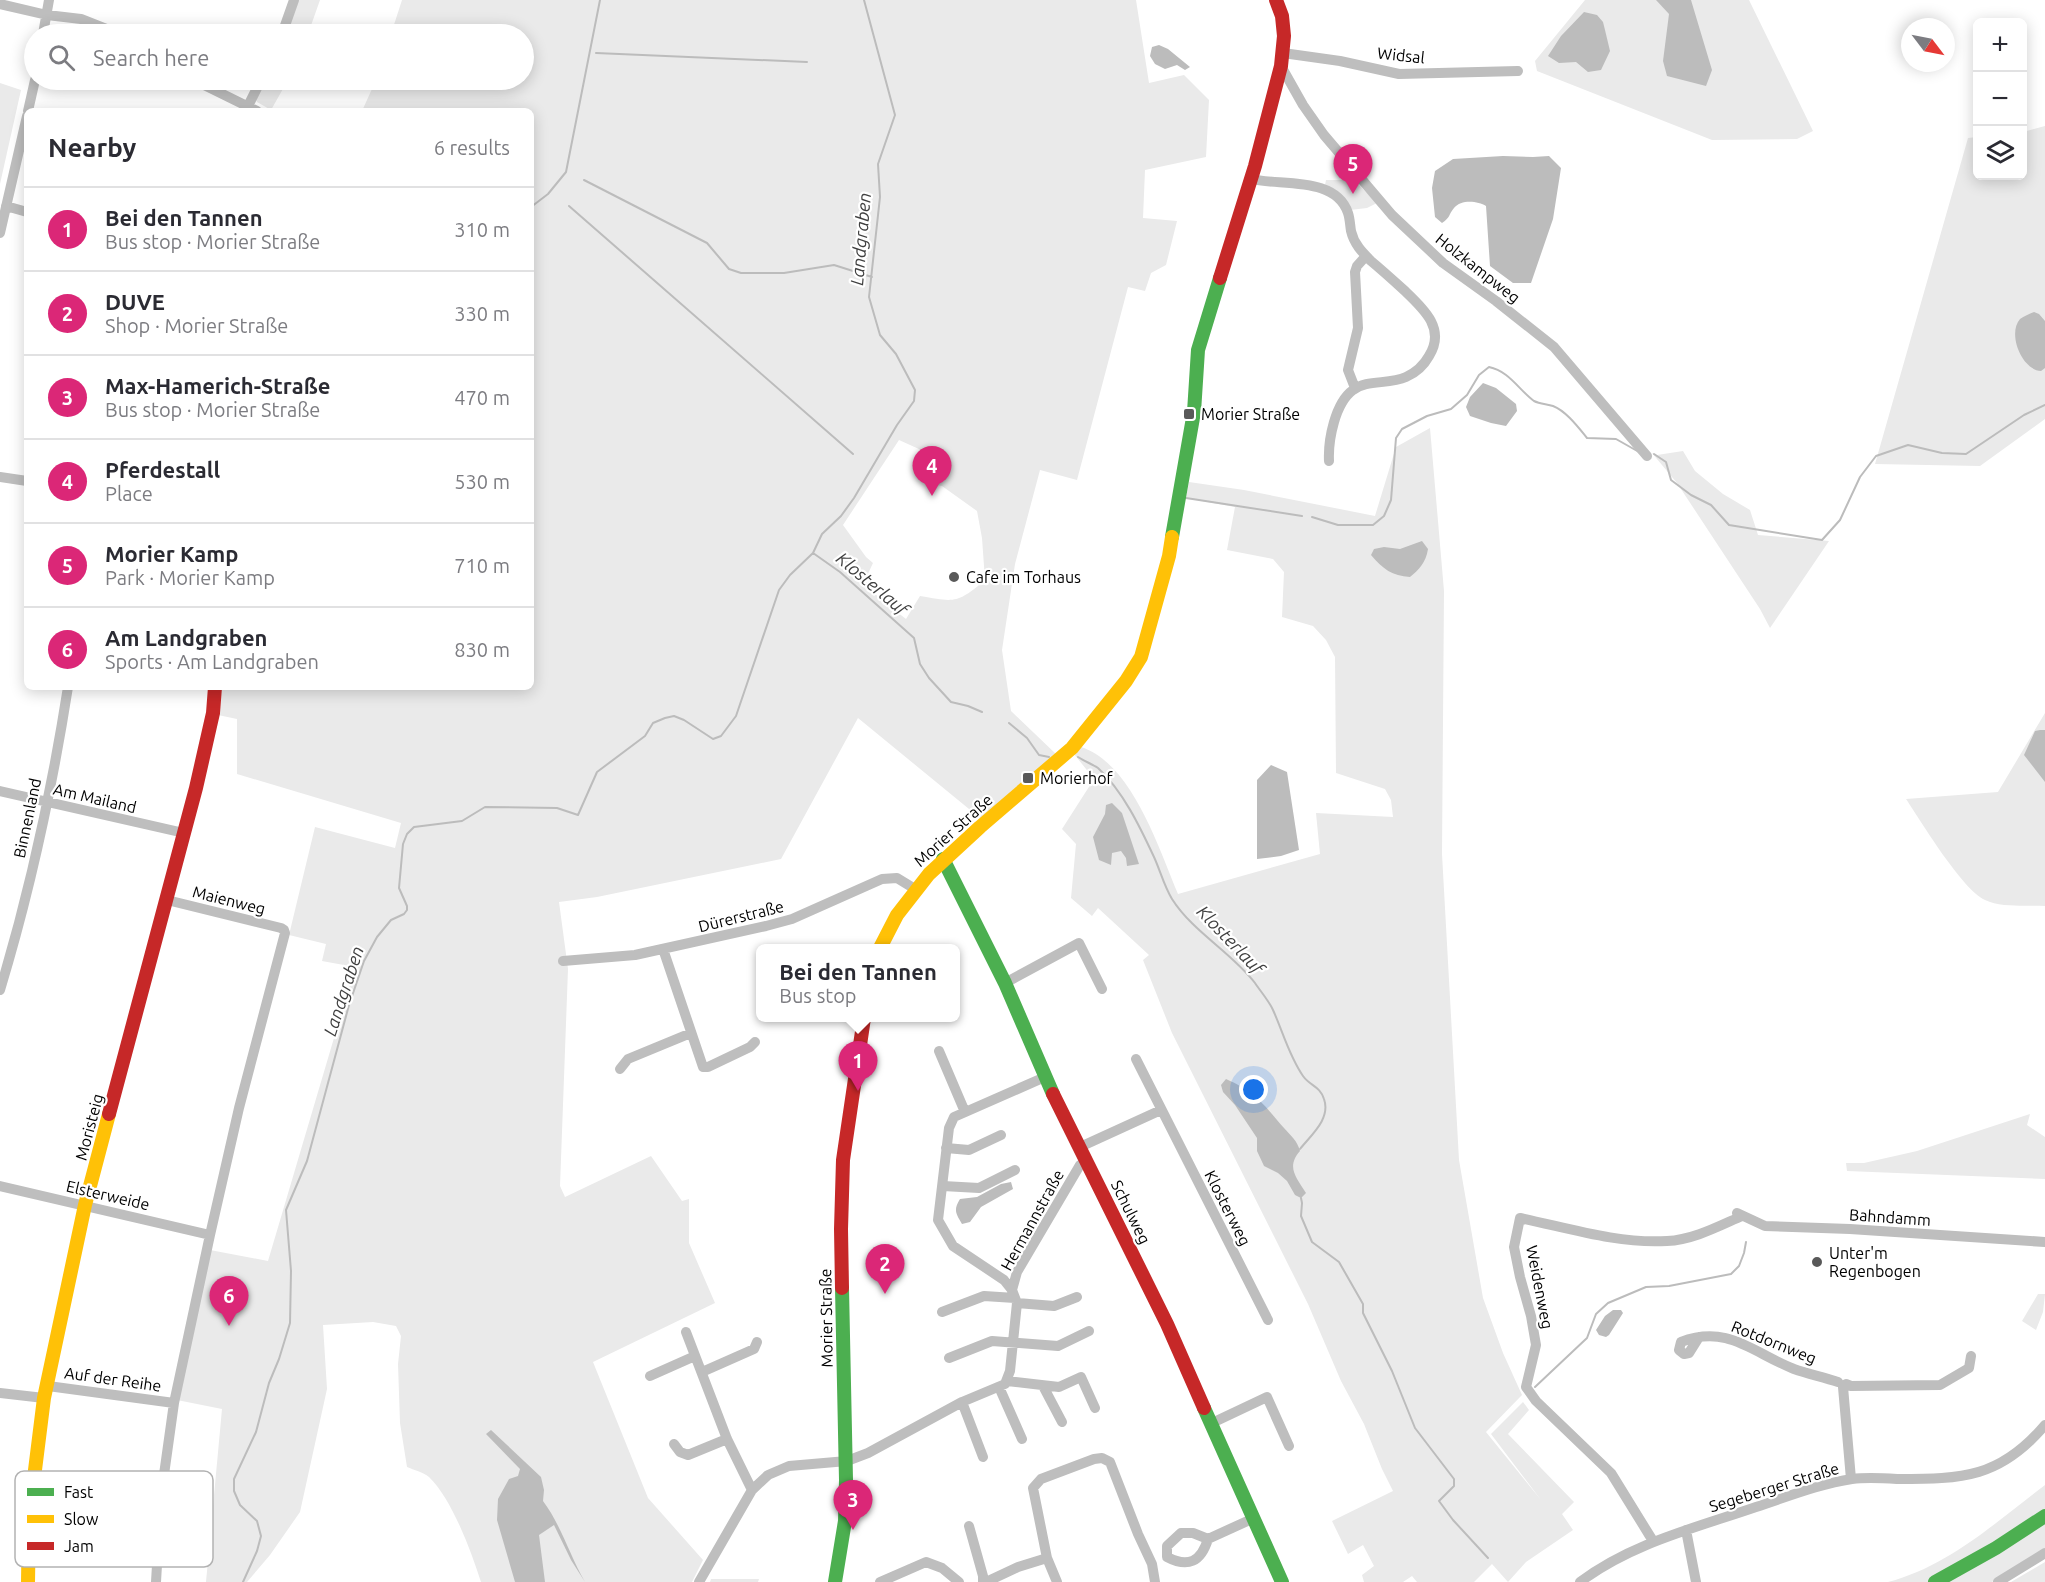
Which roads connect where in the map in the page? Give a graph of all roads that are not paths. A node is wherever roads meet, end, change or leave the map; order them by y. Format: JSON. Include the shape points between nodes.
{"nodes":[{"id":1,"x":49,"y":0,"type":"edge"},
{"id":2,"x":294,"y":0,"type":"edge"},
{"id":3,"x":1276,"y":0,"type":"edge"},
{"id":4,"x":0,"y":4,"type":"edge"},
{"id":5,"x":47,"y":15,"type":"junction"},
{"id":6,"x":45,"y":24,"type":"edge"},
{"id":7,"x":94,"y":24,"type":"edge"},
{"id":8,"x":286,"y":24,"type":"edge"},
{"id":9,"x":1282,"y":59,"type":"junction"},
{"id":10,"x":1518,"y":70,"type":"dead end"},
{"id":11,"x":32,"y":90,"type":"edge"},
{"id":12,"x":214,"y":90,"type":"edge"},
{"id":13,"x":258,"y":90,"type":"edge"},
{"id":14,"x":29,"y":108,"type":"edge"},
{"id":15,"x":251,"y":108,"type":"edge"},
{"id":16,"x":253,"y":108,"type":"edge"},
{"id":17,"x":24,"y":129,"type":"edge"},
{"id":18,"x":1251,"y":179,"type":"junction"},
{"id":19,"x":6,"y":206,"type":"junction"},
{"id":20,"x":24,"y":211,"type":"edge"},
{"id":21,"x":0,"y":233,"type":"edge"},
{"id":22,"x":1366,"y":256,"type":"junction"},
{"id":23,"x":1355,"y":388,"type":"junction"},
{"id":24,"x":1647,"y":456,"type":"dead end"},
{"id":25,"x":1329,"y":461,"type":"dead end"},
{"id":26,"x":0,"y":477,"type":"edge"},
{"id":27,"x":24,"y":481,"type":"edge"},
{"id":28,"x":67,"y":690,"type":"edge"},
{"id":29,"x":215,"y":690,"type":"edge"},
{"id":30,"x":0,"y":791,"type":"edge"},
{"id":31,"x":47,"y":802,"type":"junction"},
{"id":32,"x":184,"y":833,"type":"junction"},
{"id":33,"x":943,"y":859,"type":"junction"},
{"id":34,"x":915,"y":889,"type":"junction"},
{"id":35,"x":167,"y":900,"type":"junction"},
{"id":36,"x":882,"y":944,"type":"edge"},
{"id":37,"x":663,"y":949,"type":"junction"},
{"id":38,"x":563,"y":961,"type":"dead end"},
{"id":39,"x":1005,"y":983,"type":"junction"},
{"id":40,"x":1102,"y":989,"type":"dead end"},
{"id":41,"x":0,"y":990,"type":"edge"},
{"id":42,"x":863,"y":1022,"type":"edge"},
{"id":43,"x":691,"y":1033,"type":"junction"},
{"id":44,"x":755,"y":1042,"type":"dead end"},
{"id":45,"x":939,"y":1051,"type":"dead end"},
{"id":46,"x":1136,"y":1059,"type":"dead end"},
{"id":47,"x":620,"y":1069,"type":"dead end"},
{"id":48,"x":1045,"y":1077,"type":"junction"},
{"id":49,"x":1161,"y":1110,"type":"junction"},
{"id":50,"x":965,"y":1112,"type":"junction"},
{"id":51,"x":1001,"y":1135,"type":"dead end"},
{"id":52,"x":1080,"y":1147,"type":"junction"},
{"id":53,"x":946,"y":1148,"type":"junction"},
{"id":54,"x":1080,"y":1165,"type":"dead end"},
{"id":55,"x":1015,"y":1170,"type":"dead end"},
{"id":56,"x":0,"y":1186,"type":"edge"},
{"id":57,"x":943,"y":1186,"type":"junction"},
{"id":58,"x":85,"y":1205,"type":"junction"},
{"id":59,"x":1739,"y":1214,"type":"joint"},
{"id":60,"x":210,"y":1235,"type":"junction"},
{"id":61,"x":2045,"y":1242,"type":"edge"},
{"id":62,"x":1014,"y":1297,"type":"junction"},
{"id":63,"x":1077,"y":1297,"type":"dead end"},
{"id":64,"x":942,"y":1312,"type":"dead end"},
{"id":65,"x":1268,"y":1320,"type":"dead end"},
{"id":66,"x":1089,"y":1331,"type":"dead end"},
{"id":67,"x":686,"y":1332,"type":"dead end"},
{"id":68,"x":1699,"y":1337,"type":"dead end"},
{"id":69,"x":757,"y":1342,"type":"dead end"},
{"id":70,"x":1013,"y":1343,"type":"junction"},
{"id":71,"x":695,"y":1356,"type":"junction"},
{"id":72,"x":1971,"y":1356,"type":"dead end"},
{"id":73,"x":949,"y":1358,"type":"dead end"},
{"id":74,"x":702,"y":1372,"type":"junction"},
{"id":75,"x":650,"y":1376,"type":"dead end"},
{"id":76,"x":1003,"y":1384,"type":"junction"},
{"id":77,"x":1842,"y":1384,"type":"junction"},
{"id":78,"x":1043,"y":1386,"type":"junction"},
{"id":79,"x":46,"y":1392,"type":"junction"},
{"id":80,"x":0,"y":1393,"type":"edge"},
{"id":81,"x":174,"y":1402,"type":"junction"},
{"id":82,"x":962,"y":1402,"type":"junction"},
{"id":83,"x":1095,"y":1408,"type":"dead end"},
{"id":84,"x":1062,"y":1422,"type":"dead end"},
{"id":85,"x":1212,"y":1424,"type":"junction"},
{"id":86,"x":2045,"y":1425,"type":"edge"},
{"id":87,"x":728,"y":1439,"type":"junction"},
{"id":88,"x":1022,"y":1439,"type":"dead end"},
{"id":89,"x":674,"y":1444,"type":"dead end"},
{"id":90,"x":1289,"y":1446,"type":"dead end"},
{"id":91,"x":983,"y":1457,"type":"dead end"},
{"id":92,"x":847,"y":1461,"type":"junction"},
{"id":93,"x":35,"y":1471,"type":"edge"},
{"id":94,"x":164,"y":1471,"type":"edge"},
{"id":95,"x":1851,"y":1479,"type":"junction"},
{"id":96,"x":752,"y":1490,"type":"junction"},
{"id":97,"x":2045,"y":1516,"type":"edge"},
{"id":98,"x":1254,"y":1518,"type":"junction"},
{"id":99,"x":969,"y":1526,"type":"dead end"},
{"id":100,"x":1686,"y":1530,"type":"junction"},
{"id":101,"x":1208,"y":1539,"type":"junction"},
{"id":102,"x":1653,"y":1541,"type":"junction"},
{"id":103,"x":2045,"y":1553,"type":"edge"},
{"id":104,"x":1167,"y":1557,"type":"junction"},
{"id":105,"x":1047,"y":1558,"type":"junction"},
{"id":106,"x":1152,"y":1564,"type":"junction"},
{"id":107,"x":28,"y":1567,"type":"edge"},
{"id":108,"x":157,"y":1567,"type":"edge"},
{"id":109,"x":838,"y":1581,"type":"edge"},
{"id":110,"x":28,"y":1582,"type":"edge"},
{"id":111,"x":156,"y":1582,"type":"edge"},
{"id":112,"x":699,"y":1582,"type":"edge"},
{"id":113,"x":880,"y":1582,"type":"edge"},
{"id":114,"x":959,"y":1582,"type":"edge"},
{"id":115,"x":984,"y":1582,"type":"edge"},
{"id":116,"x":1057,"y":1582,"type":"edge"},
{"id":117,"x":1155,"y":1582,"type":"edge"},
{"id":118,"x":1282,"y":1582,"type":"edge"},
{"id":119,"x":1580,"y":1582,"type":"edge"},
{"id":120,"x":1696,"y":1582,"type":"edge"},
{"id":121,"x":1935,"y":1582,"type":"edge"},
{"id":122,"x":1998,"y":1582,"type":"edge"}],
"edges":[{"from":1,"to":5,"type":"street"},
{"from":2,"to":8,"type":"street"},
{"from":3,"to":9,"type":"main road","name":"Morier Straße","via":[[1282,16]]},
{"from":4,"to":5,"type":"street"},
{"from":5,"to":6,"type":"street"},
{"from":5,"to":7,"type":"street"},
{"from":9,"to":10,"type":"street","name":"Widsal","via":[[1340,61],[1399,74]]},
{"from":9,"to":18,"type":"main road","name":"Morier Straße"},
{"from":9,"to":24,"type":"street","name":"Holzkampweg","via":[[1303,105],[1324,135],[1392,215],[1443,263],[1554,347]]},
{"from":11,"to":14,"type":"street"},
{"from":12,"to":15,"type":"street"},
{"from":13,"to":16,"type":"street"},
{"from":17,"to":19,"type":"street"},
{"from":18,"to":22,"type":"street","via":[[1317,186],[1331,192],[1345,205],[1353,238]]},
{"from":18,"to":33,"type":"main road","name":"Morier Straße","via":[[1198,350],[1194,412],[1178,509],[1141,657],[1072,748]]},
{"from":19,"to":20,"type":"street"},
{"from":19,"to":21,"type":"street"},
{"from":22,"to":23,"type":"street","via":[[1355,272],[1358,328],[1348,366]]},
{"from":22,"to":23,"type":"street","via":[[1426,311],[1434,324],[1436,340],[1433,351],[1412,374]]},
{"from":23,"to":25,"type":"street","via":[[1338,412],[1328,444]]},
{"from":26,"to":27,"type":"street"},
{"from":28,"to":31,"type":"street","name":"Binnenland"},
{"from":29,"to":32,"type":"main road","name":"Moristeig","via":[[213,713]]},
{"from":30,"to":31,"type":"street","name":"Am Mailand"},
{"from":31,"to":32,"type":"street","name":"Am Mailand"},
{"from":31,"to":41,"type":"street","name":"Binnenland","via":[[18,931]]},
{"from":32,"to":35,"type":"main road","name":"Moristeig"},
{"from":33,"to":34,"type":"main road","name":"Morier Straße"},
{"from":33,"to":39,"type":"main road","name":"Schulweg"},
{"from":34,"to":36,"type":"main road","name":"Morier Straße"},
{"from":34,"to":37,"type":"street","name":"Dürerstraße","via":[[897,878],[882,879],[792,919]]},
{"from":35,"to":58,"type":"main road","name":"Moristeig"},
{"from":35,"to":60,"type":"street","name":"Maienweg","via":[[284,930]]},
{"from":37,"to":38,"type":"street","name":"Dürerstraße"},
{"from":37,"to":43,"type":"street"},
{"from":39,"to":40,"type":"street","via":[[1079,943]]},
{"from":39,"to":48,"type":"main road","name":"Schulweg"},
{"from":42,"to":92,"type":"main road","name":"Morier Straße","via":[[843,1160],[840,1229]]},
{"from":43,"to":44,"type":"street","via":[[703,1067]]},
{"from":43,"to":47,"type":"street","via":[[628,1059]]},
{"from":45,"to":50,"type":"street"},
{"from":46,"to":49,"type":"street","name":"Klosterweg"},
{"from":48,"to":50,"type":"street"},
{"from":48,"to":52,"type":"main road","name":"Schulweg"},
{"from":49,"to":52,"type":"street"},
{"from":49,"to":65,"type":"street","name":"Klosterweg"},
{"from":50,"to":53,"type":"street","name":"Hermannstraße","via":[[954,1117],[948,1128]]},
{"from":51,"to":53,"type":"street","via":[[969,1150]]},
{"from":52,"to":85,"type":"main road","name":"Schulweg"},
{"from":53,"to":57,"type":"street","name":"Hermannstraße"},
{"from":54,"to":62,"type":"street","name":"Hermannstraße","via":[[1017,1272]]},
{"from":55,"to":57,"type":"street","via":[[979,1188]]},
{"from":56,"to":58,"type":"street","name":"Elsterweide"},
{"from":57,"to":62,"type":"street","name":"Hermannstraße","via":[[939,1220],[953,1246],[1004,1280]]},
{"from":58,"to":60,"type":"street","name":"Elsterweide"},
{"from":58,"to":79,"type":"main road","name":"Moristeig"},
{"from":59,"to":61,"type":"street","name":"Bahndamm","via":[[1765,1226]]},
{"from":59,"to":102,"type":"street","name":"Weidenweg","via":[[1697,1235],[1669,1241],[1623,1239],[1520,1218],[1514,1247],[1536,1345],[1526,1387],[1611,1473]]},
{"from":60,"to":81,"type":"street"},
{"from":62,"to":63,"type":"street","name":"Hermannstraße","via":[[1054,1306]]},
{"from":62,"to":64,"type":"street","name":"Hermannstraße","via":[[984,1296]]},
{"from":62,"to":70,"type":"street","name":"Hermannstraße"},
{"from":66,"to":70,"type":"street","via":[[1058,1346]]},
{"from":67,"to":71,"type":"street"},
{"from":68,"to":77,"type":"street","name":"Rotdornweg","via":[[1712,1335],[1737,1341],[1794,1369]]},
{"from":69,"to":74,"type":"street","via":[[754,1349]]},
{"from":70,"to":73,"type":"street","via":[[986,1342]]},
{"from":70,"to":76,"type":"street","name":"Hermannstraße"},
{"from":71,"to":74,"type":"street"},
{"from":71,"to":75,"type":"street"},
{"from":72,"to":77,"type":"street","name":"Rotdornweg","via":[[1968,1368],[1940,1385]]},
{"from":74,"to":87,"type":"street"},
{"from":76,"to":78,"type":"street"},
{"from":76,"to":82,"type":"street"},
{"from":76,"to":88,"type":"street"},
{"from":77,"to":95,"type":"street"},
{"from":78,"to":83,"type":"street","via":[[1059,1387],[1081,1377]]},
{"from":78,"to":84,"type":"street"},
{"from":79,"to":80,"type":"street","name":"Auf der Reihe"},
{"from":79,"to":81,"type":"street","name":"Auf der Reihe"},
{"from":79,"to":93,"type":"main road","name":"Moristeig"},
{"from":81,"to":94,"type":"street"},
{"from":82,"to":91,"type":"street"},
{"from":82,"to":92,"type":"street"},
{"from":85,"to":90,"type":"street","via":[[1268,1397]]},
{"from":85,"to":98,"type":"main road","name":"Schulweg"},
{"from":86,"to":95,"type":"street","name":"Segeberger Straße","via":[[2013,1457],[1977,1473],[1933,1479]]},
{"from":87,"to":89,"type":"street","via":[[688,1455]]},
{"from":87,"to":96,"type":"street"},
{"from":92,"to":96,"type":"street","via":[[789,1466],[768,1475]]},
{"from":92,"to":109,"type":"main road","name":"Morier Straße"},
{"from":95,"to":100,"type":"street","name":"Segeberger Straße"},
{"from":96,"to":112,"type":"street"},
{"from":97,"to":121,"type":"main road"},
{"from":98,"to":101,"type":"street"},
{"from":98,"to":118,"type":"main road","name":"Schulweg"},
{"from":99,"to":115,"type":"street"},
{"from":100,"to":102,"type":"street","name":"Segeberger Straße"},
{"from":100,"to":120,"type":"street"},
{"from":101,"to":104,"type":"street","via":[[1192,1562],[1179,1563]]},
{"from":101,"to":104,"type":"street","via":[[1181,1533],[1167,1546]]},
{"from":102,"to":119,"type":"street","name":"Segeberger Straße","via":[[1615,1558]]},
{"from":103,"to":122,"type":"street"},
{"from":104,"to":106,"type":"street"},
{"from":105,"to":106,"type":"street","via":[[1033,1488],[1041,1479],[1102,1458],[1110,1462]]},
{"from":105,"to":115,"type":"street"},
{"from":105,"to":116,"type":"street"},
{"from":106,"to":117,"type":"street"},
{"from":107,"to":110,"type":"main road","name":"Moristeig"},
{"from":108,"to":111,"type":"street"},
{"from":113,"to":114,"type":"street","via":[[926,1562],[942,1568]]}]}
